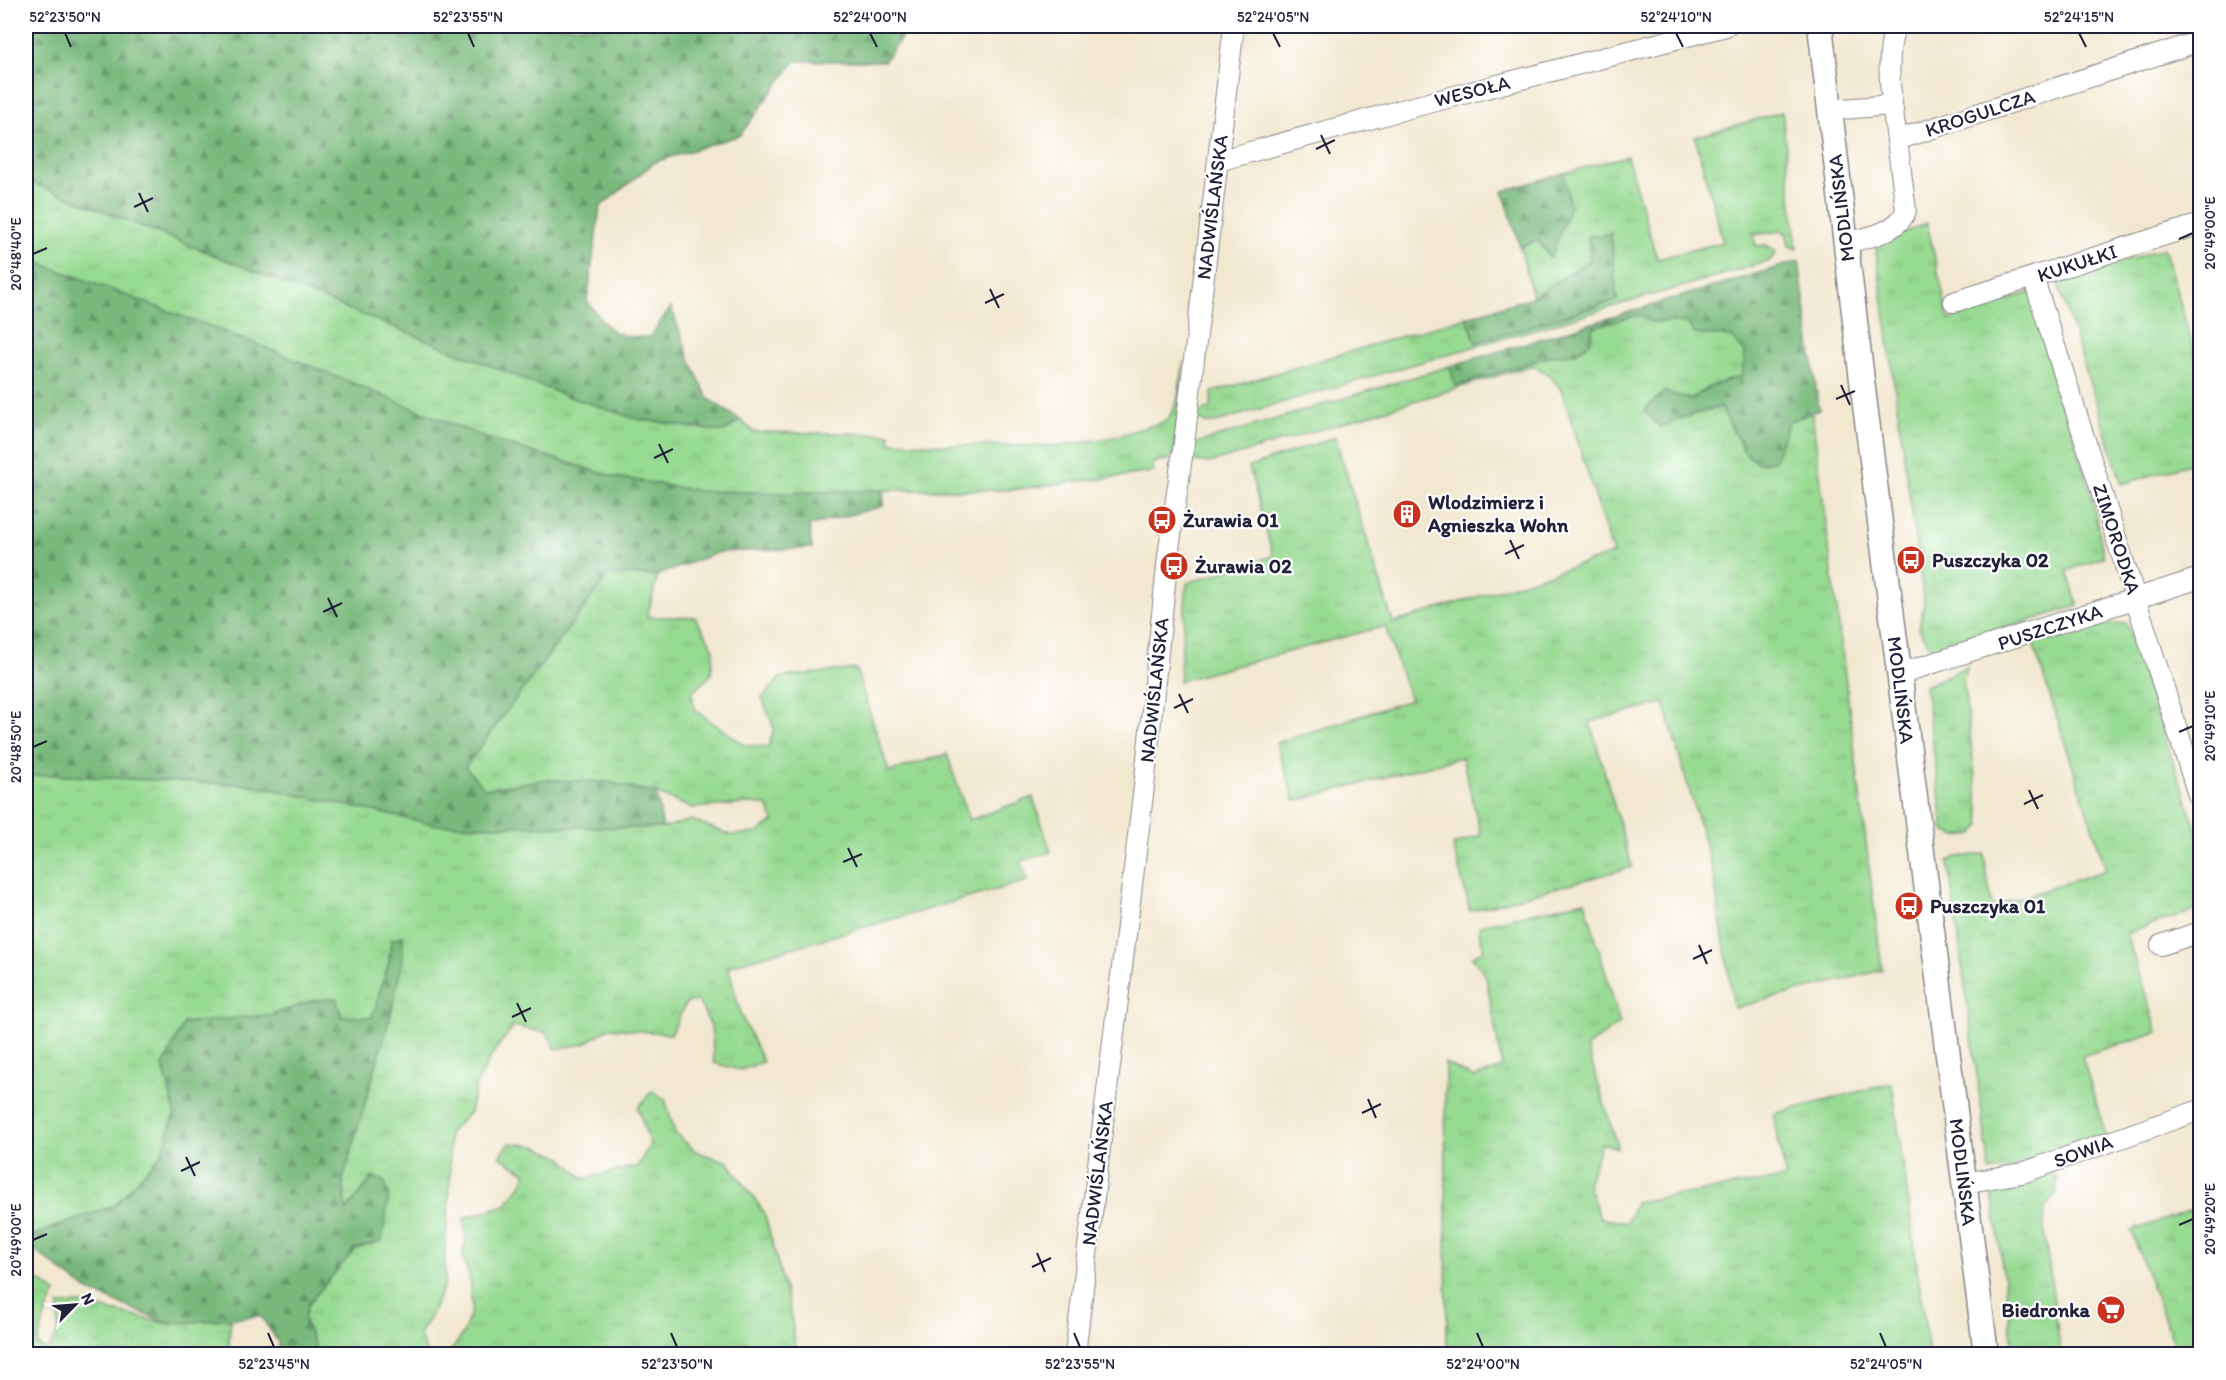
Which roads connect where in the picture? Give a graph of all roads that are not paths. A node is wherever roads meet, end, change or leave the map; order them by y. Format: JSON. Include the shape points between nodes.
{"nodes":[{"id":1,"x":1234,"y":26,"type":"edge"},
{"id":2,"x":1726,"y":26,"type":"edge"},
{"id":3,"x":1820,"y":26,"type":"edge"},
{"id":4,"x":1895,"y":26,"type":"edge"},
{"id":5,"x":2200,"y":41,"type":"edge"},
{"id":6,"x":1892,"y":105,"type":"junction"},
{"id":7,"x":1830,"y":110,"type":"junction"},
{"id":8,"x":1897,"y":140,"type":"junction"},
{"id":9,"x":1218,"y":161,"type":"junction"},
{"id":10,"x":2200,"y":224,"type":"edge"},
{"id":11,"x":1845,"y":243,"type":"junction"},
{"id":12,"x":2033,"y":277,"type":"junction"},
{"id":13,"x":1954,"y":302,"type":"dead end"},
{"id":14,"x":2200,"y":578,"type":"edge"},
{"id":15,"x":2136,"y":599,"type":"junction"},
{"id":16,"x":1899,"y":674,"type":"junction"},
{"id":17,"x":2200,"y":801,"type":"edge"},
{"id":18,"x":2200,"y":932,"type":"edge"},
{"id":19,"x":2161,"y":945,"type":"dead end"},
{"id":20,"x":2200,"y":1110,"type":"edge"},
{"id":21,"x":1964,"y":1183,"type":"junction"},
{"id":22,"x":1075,"y":1354,"type":"edge"},
{"id":23,"x":1986,"y":1354,"type":"edge"}],
"edges":[{"from":1,"to":9,"type":"street","name":"NADWIŚLAŃSKA"},
{"from":2,"to":9,"type":"street","name":"WESOŁA"},
{"from":3,"to":7,"type":"main road","name":"MODLIŃSKA"},
{"from":4,"to":6,"type":"street","via":[[1890,42]]},
{"from":5,"to":8,"type":"street","name":"KROGULCZA"},
{"from":6,"to":7,"type":"street"},
{"from":6,"to":8,"type":"street"},
{"from":7,"to":11,"type":"main road","name":"MODLIŃSKA"},
{"from":8,"to":11,"type":"street","via":[[1906,212],[1902,221],[1890,229]]},
{"from":9,"to":22,"type":"street","name":"NADWIŚLAŃSKA"},
{"from":10,"to":12,"type":"street","name":"KUKUŁKI"},
{"from":11,"to":16,"type":"main road","name":"MODLIŃSKA"},
{"from":12,"to":13,"type":"street","name":"KUKUŁKI"},
{"from":12,"to":15,"type":"street","name":"ZIMORODKA"},
{"from":14,"to":15,"type":"street","name":"PUSZCZYKA"},
{"from":15,"to":16,"type":"street","name":"PUSZCZYKA"},
{"from":15,"to":17,"type":"street","name":"ZIMORODKA"},
{"from":16,"to":21,"type":"main road","name":"MODLIŃSKA"},
{"from":18,"to":19,"type":"street"},
{"from":20,"to":21,"type":"street","name":"SOWIA","via":[[2022,1173]]},
{"from":21,"to":23,"type":"main road","name":"MODLIŃSKA"}]}
